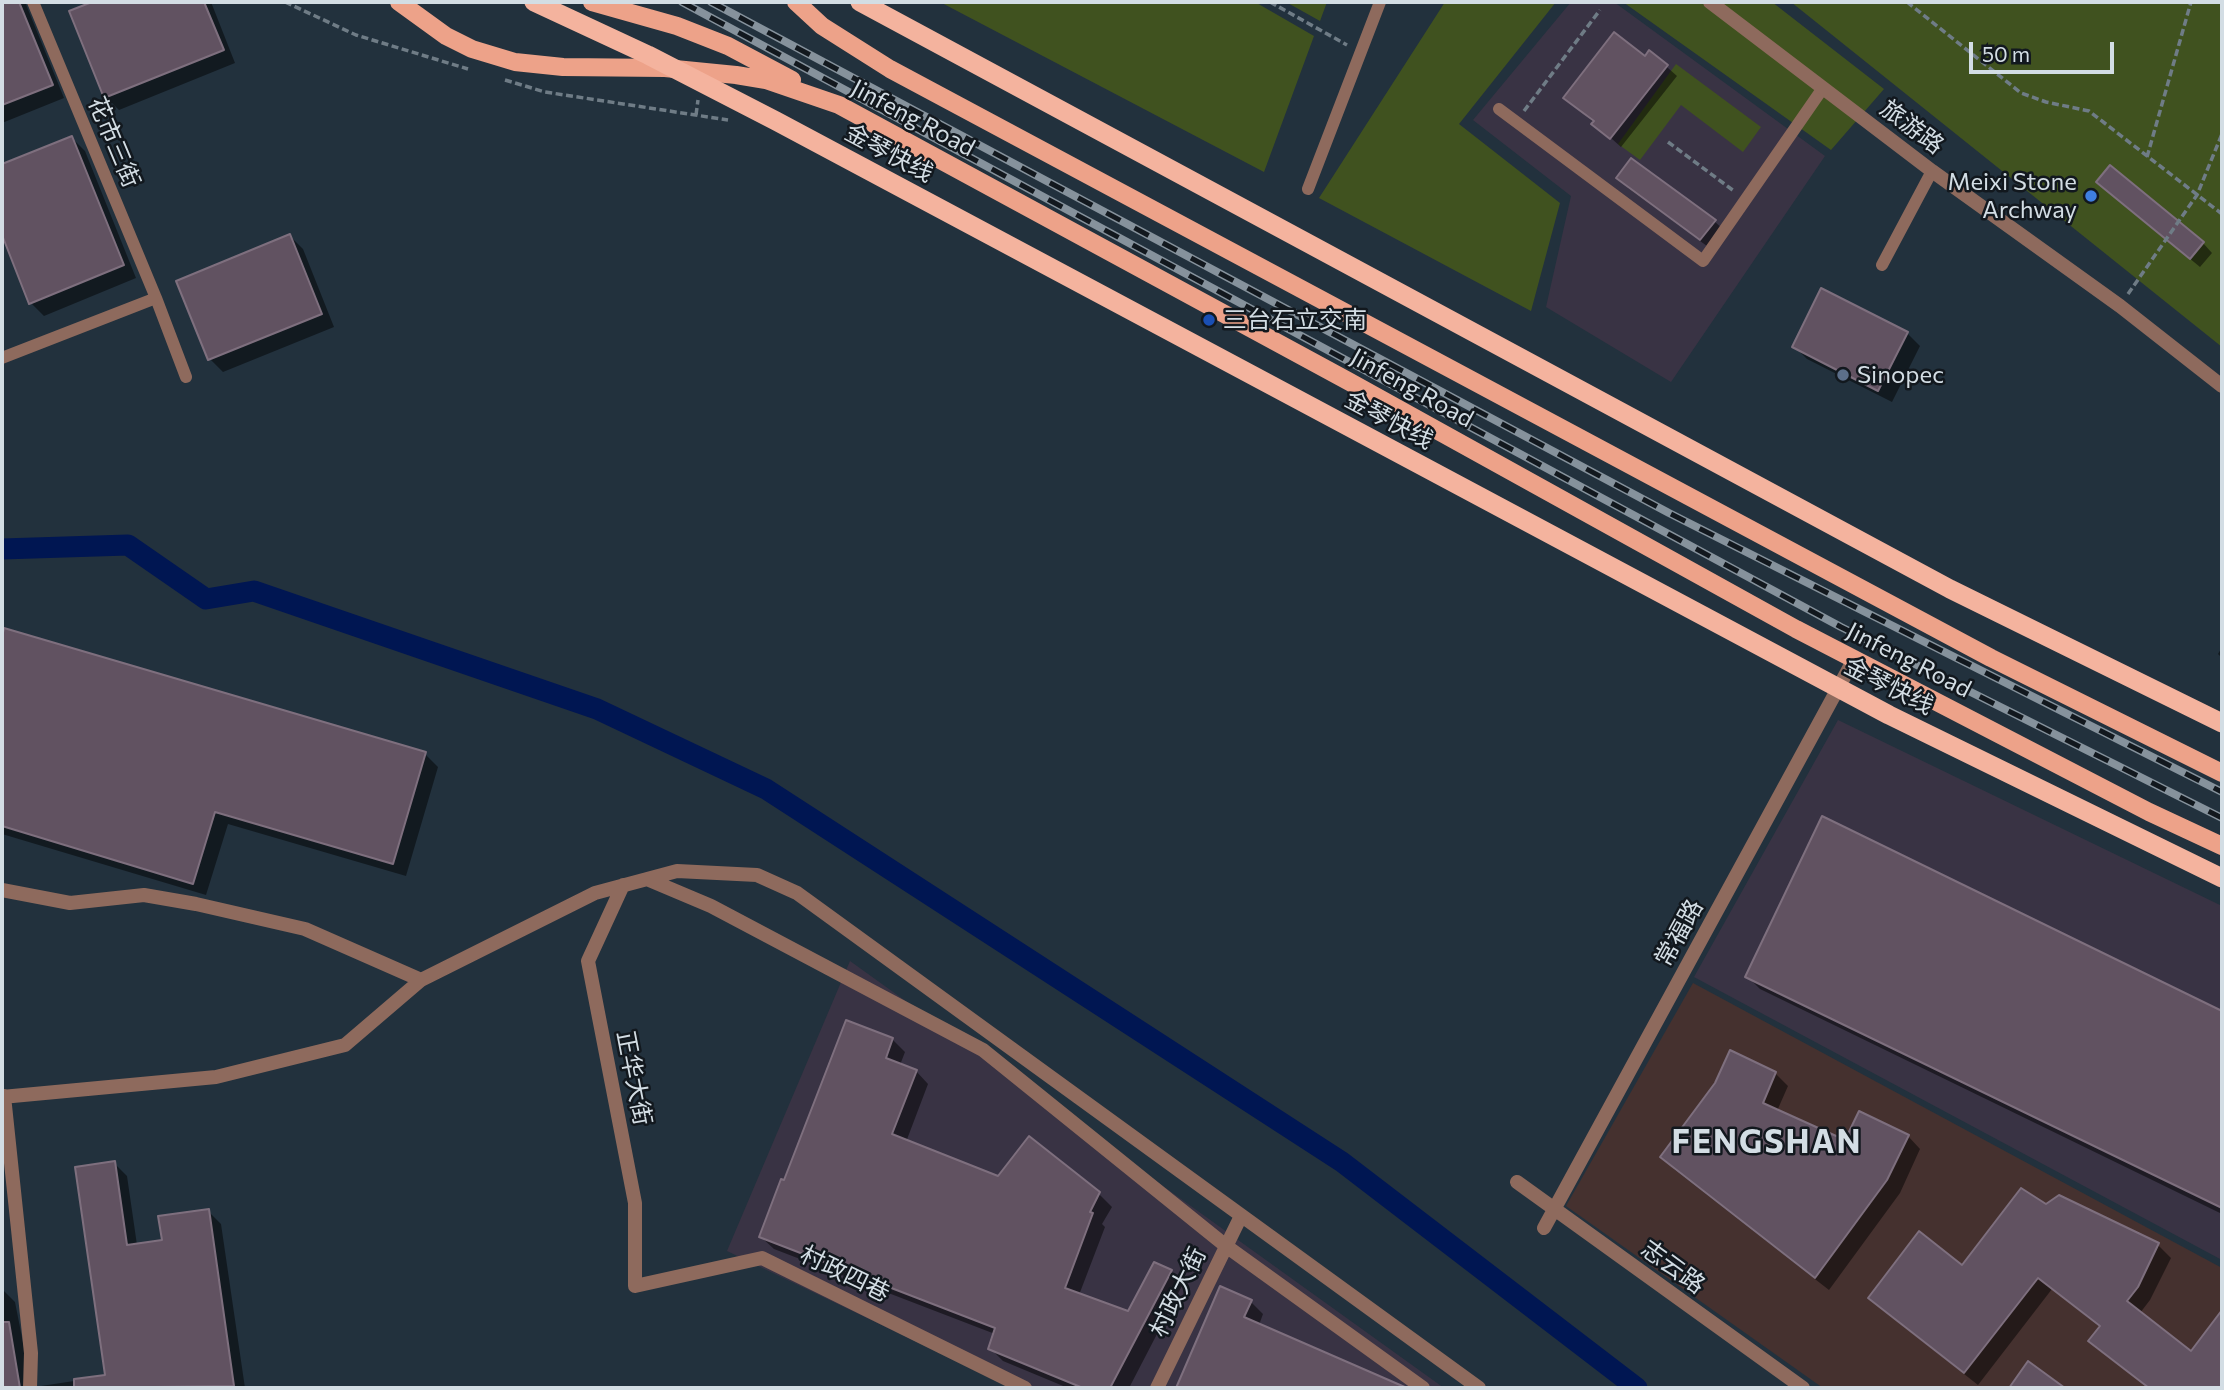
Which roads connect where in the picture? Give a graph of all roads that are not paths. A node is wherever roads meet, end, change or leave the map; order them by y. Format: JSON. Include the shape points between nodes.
{"nodes":[{"id":1,"x":33,"y":2,"type":"edge"},
{"id":2,"x":399,"y":2,"type":"edge"},
{"id":3,"x":534,"y":2,"type":"edge"},
{"id":4,"x":592,"y":2,"type":"edge"},
{"id":5,"x":796,"y":2,"type":"edge"},
{"id":6,"x":859,"y":2,"type":"edge"},
{"id":7,"x":1380,"y":2,"type":"edge"},
{"id":8,"x":1710,"y":2,"type":"edge"},
{"id":9,"x":1823,"y":88,"type":"junction"},
{"id":10,"x":839,"y":105,"type":"junction"},
{"id":11,"x":1499,"y":108,"type":"dead end"},
{"id":12,"x":1932,"y":171,"type":"junction"},
{"id":13,"x":1308,"y":189,"type":"dead end"},
{"id":14,"x":1882,"y":265,"type":"dead end"},
{"id":15,"x":156,"y":298,"type":"junction"},
{"id":16,"x":3,"y":354,"type":"edge"},
{"id":17,"x":186,"y":377,"type":"dead end"},
{"id":18,"x":2222,"y":386,"type":"edge"},
{"id":19,"x":1854,"y":659,"type":"junction"},
{"id":20,"x":2222,"y":723,"type":"edge"},
{"id":21,"x":2222,"y":773,"type":"edge"},
{"id":22,"x":2222,"y":846,"type":"edge"},
{"id":23,"x":2222,"y":878,"type":"edge"},
{"id":24,"x":647,"y":879,"type":"junction"},
{"id":25,"x":623,"y":886,"type":"junction"},
{"id":26,"x":2,"y":890,"type":"edge"},
{"id":27,"x":421,"y":980,"type":"junction"},
{"id":28,"x":3,"y":1096,"type":"edge"},
{"id":29,"x":1517,"y":1182,"type":"dead end"},
{"id":30,"x":1555,"y":1209,"type":"junction"},
{"id":31,"x":1241,"y":1216,"type":"junction"},
{"id":32,"x":1544,"y":1228,"type":"dead end"},
{"id":33,"x":1226,"y":1245,"type":"junction"},
{"id":34,"x":635,"y":1286,"type":"joint"},
{"id":35,"x":30,"y":1388,"type":"edge"},
{"id":36,"x":1025,"y":1388,"type":"edge"},
{"id":37,"x":1157,"y":1388,"type":"edge"},
{"id":38,"x":1423,"y":1388,"type":"edge"},
{"id":39,"x":1479,"y":1388,"type":"edge"},
{"id":40,"x":1803,"y":1388,"type":"edge"}],
"edges":[{"from":1,"to":15,"type":"lane","name":"花市三街"},
{"from":2,"to":10,"type":"main road","name":"Jinfeng Road","via":[[446,36],[515,62],[736,75],[766,80]]},
{"from":3,"to":23,"type":"highway","name":"金琴快线","bridge":true,"via":[[776,121],[1889,715]]},
{"from":4,"to":10,"type":"main road","via":[[728,46]]},
{"from":5,"to":21,"type":"main road","name":"Jinfeng Road","via":[[822,26],[890,69],[1991,658]]},
{"from":6,"to":20,"type":"highway","via":[[1950,589]]},
{"from":7,"to":13,"type":"lane"},
{"from":8,"to":9,"type":"street","name":"旅游路"},
{"from":9,"to":11,"type":"lane","via":[[1703,261]]},
{"from":9,"to":12,"type":"street","name":"旅游路"},
{"from":10,"to":19,"type":"main road","name":"Jinfeng Road"},
{"from":12,"to":14,"type":"lane"},
{"from":12,"to":18,"type":"street","name":"旅游路","via":[[2120,306]]},
{"from":15,"to":16,"type":"lane"},
{"from":15,"to":17,"type":"lane","name":"花市三街"},
{"from":19,"to":22,"type":"main road","name":"Jinfeng Road"},
{"from":19,"to":30,"type":"street","name":"常福路"},
{"from":24,"to":25,"type":"street"},
{"from":24,"to":31,"type":"street","via":[[677,871],[757,875],[797,892]]},
{"from":24,"to":33,"type":"street","via":[[710,906],[983,1049]]},
{"from":25,"to":27,"type":"street","via":[[595,893]]},
{"from":25,"to":34,"type":"street","name":"正华大街","via":[[588,961],[635,1203]]},
{"from":26,"to":27,"type":"street","via":[[69,904],[144,895],[196,904],[305,929]]},
{"from":27,"to":28,"type":"street","via":[[345,1045],[216,1077]]},
{"from":28,"to":35,"type":"street","via":[[32,1353]]},
{"from":29,"to":30,"type":"street","name":"志云路"},
{"from":30,"to":32,"type":"street","name":"常福路"},
{"from":30,"to":40,"type":"street","name":"志云路"},
{"from":31,"to":33,"type":"street","name":"村政大街"},
{"from":31,"to":39,"type":"street"},
{"from":33,"to":37,"type":"street","name":"村政大街"},
{"from":33,"to":38,"type":"street"},
{"from":34,"to":36,"type":"street","name":"村政四巷","via":[[762,1258]]}]}
